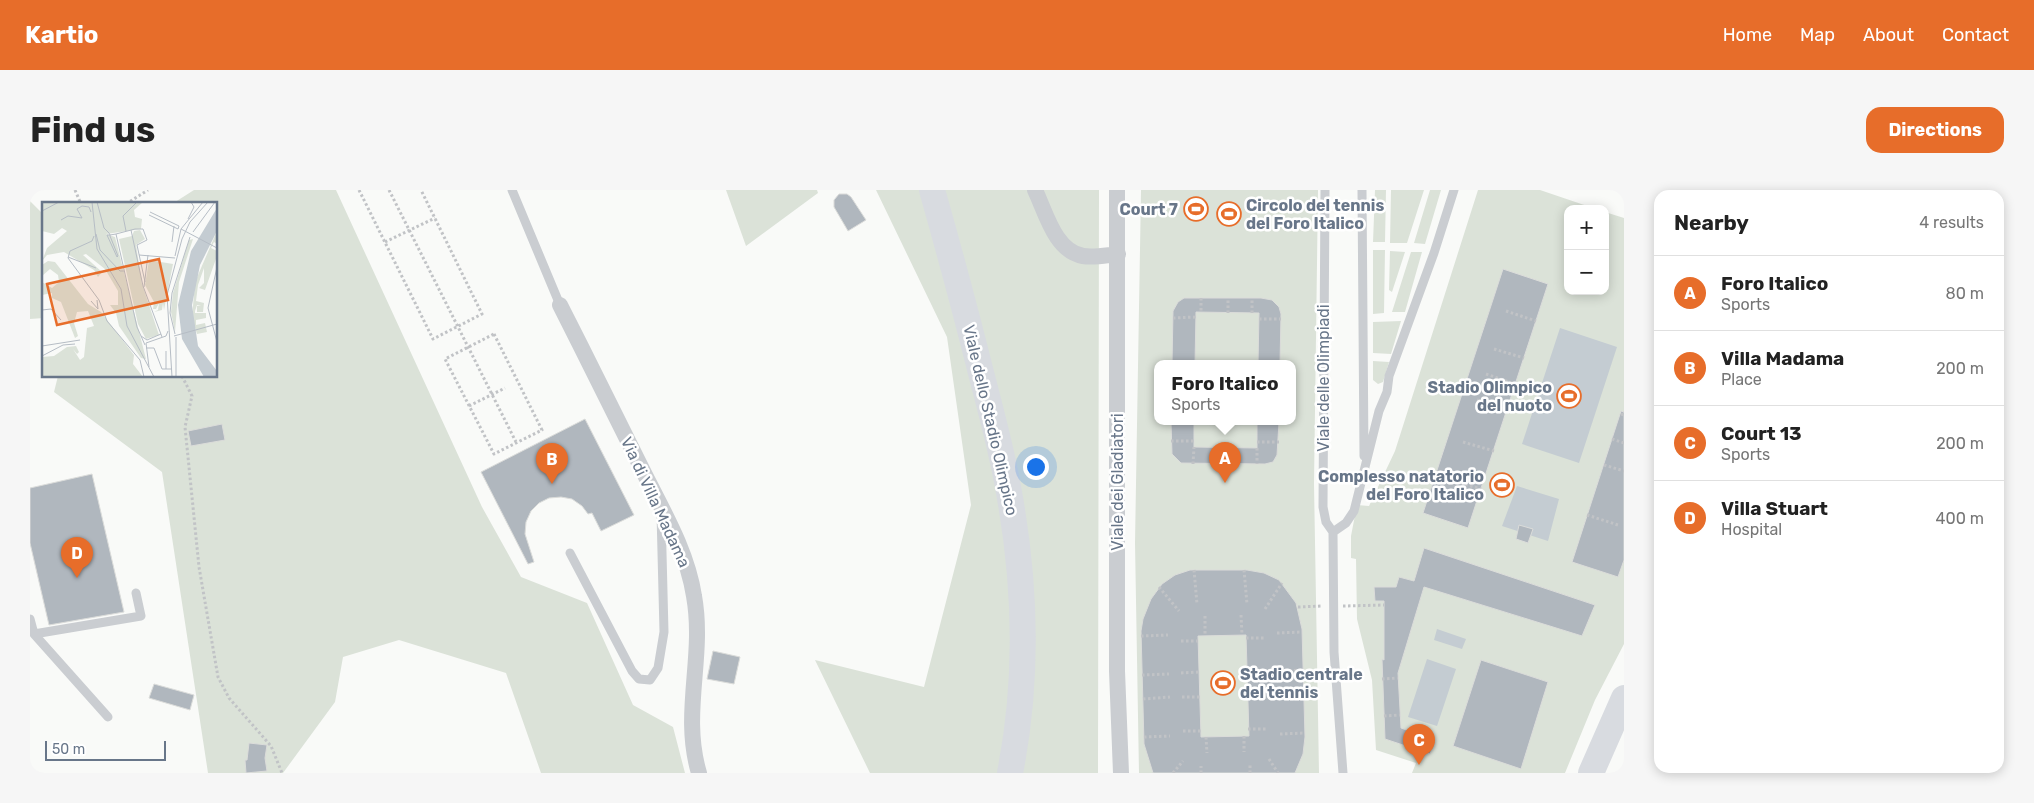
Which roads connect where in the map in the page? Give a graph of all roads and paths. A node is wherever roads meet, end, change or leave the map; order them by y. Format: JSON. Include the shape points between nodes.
{"nodes":[{"id":1,"x":75,"y":190,"type":"edge"},
{"id":2,"x":148,"y":190,"type":"edge"},
{"id":3,"x":359,"y":190,"type":"edge"},
{"id":4,"x":389,"y":190,"type":"edge"},
{"id":5,"x":421,"y":190,"type":"edge"},
{"id":6,"x":512,"y":190,"type":"edge"},
{"id":7,"x":932,"y":190,"type":"edge"},
{"id":8,"x":1035,"y":190,"type":"edge"},
{"id":9,"x":1117,"y":190,"type":"edge"},
{"id":10,"x":1324,"y":190,"type":"edge"},
{"id":11,"x":1362,"y":190,"type":"edge"},
{"id":12,"x":1454,"y":190,"type":"edge"},
{"id":13,"x":80,"y":202,"type":"edge"},
{"id":14,"x":129,"y":202,"type":"edge"},
{"id":15,"x":435,"y":218,"type":"junction"},
{"id":16,"x":409,"y":230,"type":"junction"},
{"id":17,"x":385,"y":242,"type":"junction"},
{"id":18,"x":1118,"y":254,"type":"junction"},
{"id":19,"x":1201,"y":298,"type":"dead end"},
{"id":20,"x":1228,"y":298,"type":"dead end"},
{"id":21,"x":1252,"y":298,"type":"dead end"},
{"id":22,"x":560,"y":304,"type":"joint"},
{"id":23,"x":1506,"y":311,"type":"dead end"},
{"id":24,"x":1201,"y":312,"type":"dead end"},
{"id":25,"x":1228,"y":313,"type":"dead end"},
{"id":26,"x":1252,"y":313,"type":"dead end"},
{"id":27,"x":1173,"y":318,"type":"dead end"},
{"id":28,"x":1196,"y":318,"type":"dead end"},
{"id":29,"x":1259,"y":319,"type":"dead end"},
{"id":30,"x":1281,"y":319,"type":"dead end"},
{"id":31,"x":1536,"y":321,"type":"dead end"},
{"id":32,"x":457,"y":327,"type":"junction"},
{"id":33,"x":467,"y":347,"type":"junction"},
{"id":34,"x":1494,"y":349,"type":"dead end"},
{"id":35,"x":1524,"y":358,"type":"dead end"},
{"id":36,"x":1486,"y":374,"type":"dead end"},
{"id":37,"x":183,"y":378,"type":"edge"},
{"id":38,"x":1516,"y":384,"type":"dead end"},
{"id":39,"x":506,"y":388,"type":"dead end"},
{"id":40,"x":492,"y":395,"type":"junction"},
{"id":41,"x":1477,"y":400,"type":"dead end"},
{"id":42,"x":469,"y":406,"type":"junction"},
{"id":43,"x":1507,"y":410,"type":"dead end"},
{"id":44,"x":1612,"y":439,"type":"dead end"},
{"id":45,"x":1171,"y":441,"type":"dead end"},
{"id":46,"x":1194,"y":441,"type":"dead end"},
{"id":47,"x":516,"y":442,"type":"junction"},
{"id":48,"x":1257,"y":442,"type":"dead end"},
{"id":49,"x":1279,"y":442,"type":"dead end"},
{"id":50,"x":1463,"y":442,"type":"dead end"},
{"id":51,"x":1624,"y":443,"type":"edge"},
{"id":52,"x":1194,"y":447,"type":"dead end"},
{"id":53,"x":1226,"y":448,"type":"dead end"},
{"id":54,"x":1257,"y":448,"type":"dead end"},
{"id":55,"x":1494,"y":451,"type":"dead end"},
{"id":56,"x":1193,"y":464,"type":"dead end"},
{"id":57,"x":1226,"y":464,"type":"dead end"},
{"id":58,"x":1257,"y":464,"type":"dead end"},
{"id":59,"x":1604,"y":464,"type":"dead end"},
{"id":60,"x":1365,"y":469,"type":"junction"},
{"id":61,"x":1624,"y":471,"type":"edge"},
{"id":62,"x":1451,"y":480,"type":"dead end"},
{"id":63,"x":1481,"y":489,"type":"dead end"},
{"id":64,"x":661,"y":507,"type":"junction"},
{"id":65,"x":1587,"y":514,"type":"dead end"},
{"id":66,"x":1618,"y":525,"type":"dead end"},
{"id":67,"x":1333,"y":532,"type":"junction"},
{"id":68,"x":570,"y":554,"type":"dead end"},
{"id":69,"x":1194,"y":570,"type":"dead end"},
{"id":70,"x":1244,"y":570,"type":"dead end"},
{"id":71,"x":1282,"y":583,"type":"dead end"},
{"id":72,"x":1159,"y":587,"type":"dead end"},
{"id":73,"x":136,"y":593,"type":"dead end"},
{"id":74,"x":1197,"y":604,"type":"dead end"},
{"id":75,"x":1247,"y":604,"type":"dead end"},
{"id":76,"x":1265,"y":609,"type":"dead end"},
{"id":77,"x":1179,"y":611,"type":"dead end"},
{"id":78,"x":1241,"y":615,"type":"dead end"},
{"id":79,"x":1205,"y":616,"type":"dead end"},
{"id":80,"x":30,"y":619,"type":"edge"},
{"id":81,"x":1277,"y":632,"type":"dead end"},
{"id":82,"x":1302,"y":632,"type":"dead end"},
{"id":83,"x":34,"y":634,"type":"junction"},
{"id":84,"x":1168,"y":635,"type":"dead end"},
{"id":85,"x":1242,"y":635,"type":"dead end"},
{"id":86,"x":1142,"y":636,"type":"dead end"},
{"id":87,"x":1205,"y":636,"type":"dead end"},
{"id":88,"x":1246,"y":638,"type":"dead end"},
{"id":89,"x":1265,"y":638,"type":"dead end"},
{"id":90,"x":1180,"y":641,"type":"dead end"},
{"id":91,"x":1198,"y":641,"type":"dead end"},
{"id":92,"x":1303,"y":670,"type":"dead end"},
{"id":93,"x":1266,"y":671,"type":"dead end"},
{"id":94,"x":1279,"y":671,"type":"dead end"},
{"id":95,"x":1199,"y":672,"type":"dead end"},
{"id":96,"x":1247,"y":672,"type":"dead end"},
{"id":97,"x":1181,"y":673,"type":"dead end"},
{"id":98,"x":1169,"y":674,"type":"dead end"},
{"id":99,"x":1142,"y":675,"type":"dead end"},
{"id":100,"x":1398,"y":678,"type":"dead end"},
{"id":101,"x":1382,"y":679,"type":"dead end"},
{"id":102,"x":1267,"y":694,"type":"dead end"},
{"id":103,"x":1279,"y":695,"type":"dead end"},
{"id":104,"x":1304,"y":695,"type":"dead end"},
{"id":105,"x":1248,"y":696,"type":"dead end"},
{"id":106,"x":1182,"y":697,"type":"dead end"},
{"id":107,"x":1200,"y":697,"type":"dead end"},
{"id":108,"x":1170,"y":698,"type":"dead end"},
{"id":109,"x":1624,"y":698,"type":"edge"},
{"id":110,"x":1143,"y":699,"type":"dead end"},
{"id":111,"x":1400,"y":715,"type":"dead end"},
{"id":112,"x":1384,"y":716,"type":"dead end"},
{"id":113,"x":108,"y":717,"type":"dead end"},
{"id":114,"x":1248,"y":729,"type":"dead end"},
{"id":115,"x":1268,"y":729,"type":"dead end"},
{"id":116,"x":1183,"y":731,"type":"dead end"},
{"id":117,"x":1200,"y":731,"type":"dead end"},
{"id":118,"x":1305,"y":733,"type":"dead end"},
{"id":119,"x":1280,"y":734,"type":"dead end"},
{"id":120,"x":1170,"y":736,"type":"dead end"},
{"id":121,"x":1244,"y":736,"type":"dead end"},
{"id":122,"x":1144,"y":737,"type":"dead end"},
{"id":123,"x":1206,"y":737,"type":"dead end"},
{"id":124,"x":1244,"y":752,"type":"dead end"},
{"id":125,"x":1207,"y":754,"type":"dead end"},
{"id":126,"x":1269,"y":759,"type":"dead end"},
{"id":127,"x":1183,"y":761,"type":"dead end"},
{"id":128,"x":1250,"y":765,"type":"dead end"},
{"id":129,"x":1201,"y":766,"type":"dead end"},
{"id":130,"x":281,"y":772,"type":"edge"},
{"id":131,"x":699,"y":773,"type":"edge"},
{"id":132,"x":1010,"y":773,"type":"edge"},
{"id":133,"x":1121,"y":773,"type":"edge"},
{"id":134,"x":1173,"y":773,"type":"edge"},
{"id":135,"x":1201,"y":773,"type":"edge"},
{"id":136,"x":1250,"y":773,"type":"edge"},
{"id":137,"x":1278,"y":773,"type":"edge"},
{"id":138,"x":1342,"y":773,"type":"edge"},
{"id":139,"x":1591,"y":773,"type":"edge"}],
"edges":[{"from":1,"to":13,"type":"path"},
{"from":2,"to":14,"type":"path"},
{"from":3,"to":17,"type":"path"},
{"from":4,"to":16,"type":"path"},
{"from":5,"to":15,"type":"path"},
{"from":6,"to":22,"type":"lane"},
{"from":7,"to":132,"type":"main road","name":"Viale dello Stadio Olimpico","via":[[999,442],[1015,528],[1024,661]]},
{"from":8,"to":18,"type":"street","via":[[1059,241],[1068,249],[1086,256]]},
{"from":9,"to":18,"type":"street","name":"Viale dei Gladiatori"},
{"from":10,"to":67,"type":"lane","name":"Viale delle Olimpiadi","via":[[1322,507]]},
{"from":11,"to":60,"type":"lane"},
{"from":12,"to":60,"type":"lane","via":[[1390,376]]},
{"from":15,"to":16,"type":"path"},
{"from":15,"to":32,"type":"path","via":[[482,314]]},
{"from":16,"to":17,"type":"path"},
{"from":16,"to":32,"type":"path"},
{"from":17,"to":32,"type":"path","via":[[433,339]]},
{"from":18,"to":133,"type":"street","name":"Viale dei Gladiatori","via":[[1117,671]]},
{"from":19,"to":24,"type":"path"},
{"from":20,"to":25,"type":"path"},
{"from":21,"to":26,"type":"path"},
{"from":22,"to":64,"type":"street","name":"Via di Villa Madama"},
{"from":23,"to":31,"type":"path"},
{"from":27,"to":28,"type":"path"},
{"from":29,"to":30,"type":"path"},
{"from":32,"to":33,"type":"path"},
{"from":33,"to":40,"type":"path"},
{"from":33,"to":42,"type":"path","via":[[445,359]]},
{"from":33,"to":47,"type":"path","via":[[494,334],[542,430]]},
{"from":34,"to":35,"type":"path"},
{"from":36,"to":38,"type":"path"},
{"from":37,"to":130,"type":"path","via":[[192,396],[185,427],[199,567],[218,677],[229,698],[271,746]]},
{"from":39,"to":40,"type":"path"},
{"from":40,"to":42,"type":"path"},
{"from":40,"to":47,"type":"path"},
{"from":41,"to":43,"type":"path"},
{"from":42,"to":47,"type":"path","via":[[494,454]]},
{"from":44,"to":51,"type":"path"},
{"from":45,"to":46,"type":"path"},
{"from":48,"to":49,"type":"path"},
{"from":50,"to":55,"type":"path"},
{"from":52,"to":56,"type":"path"},
{"from":53,"to":57,"type":"path"},
{"from":54,"to":58,"type":"path"},
{"from":59,"to":61,"type":"path"},
{"from":60,"to":67,"type":"lane","via":[[1352,515]]},
{"from":62,"to":63,"type":"path"},
{"from":64,"to":68,"type":"lane","via":[[664,632],[658,668],[650,680],[639,679],[632,671]]},
{"from":64,"to":131,"type":"street","name":"Via di Villa Madama","via":[[684,557],[696,606],[697,652],[691,730]]},
{"from":65,"to":66,"type":"path"},
{"from":67,"to":138,"type":"lane","name":"Viale delle Olimpiadi","via":[[1334,652]]},
{"from":69,"to":74,"type":"path"},
{"from":70,"to":75,"type":"path"},
{"from":71,"to":76,"type":"path"},
{"from":72,"to":77,"type":"path"},
{"from":73,"to":83,"type":"lane","via":[[141,616]]},
{"from":78,"to":85,"type":"path"},
{"from":79,"to":87,"type":"path"},
{"from":80,"to":83,"type":"lane"},
{"from":81,"to":82,"type":"path"},
{"from":83,"to":113,"type":"lane"},
{"from":84,"to":86,"type":"path"},
{"from":88,"to":89,"type":"path"},
{"from":90,"to":91,"type":"path"},
{"from":92,"to":94,"type":"path"},
{"from":93,"to":96,"type":"path"},
{"from":95,"to":97,"type":"path"},
{"from":98,"to":99,"type":"path"},
{"from":100,"to":101,"type":"path"},
{"from":102,"to":105,"type":"path"},
{"from":103,"to":104,"type":"path"},
{"from":106,"to":107,"type":"path"},
{"from":108,"to":110,"type":"path"},
{"from":109,"to":139,"type":"main road"},
{"from":111,"to":112,"type":"path"},
{"from":114,"to":115,"type":"path"},
{"from":116,"to":117,"type":"path"},
{"from":118,"to":119,"type":"path"},
{"from":120,"to":122,"type":"path"},
{"from":121,"to":124,"type":"path"},
{"from":123,"to":125,"type":"path"},
{"from":126,"to":137,"type":"path"},
{"from":127,"to":134,"type":"path"},
{"from":128,"to":136,"type":"path"},
{"from":129,"to":135,"type":"path"}]}
